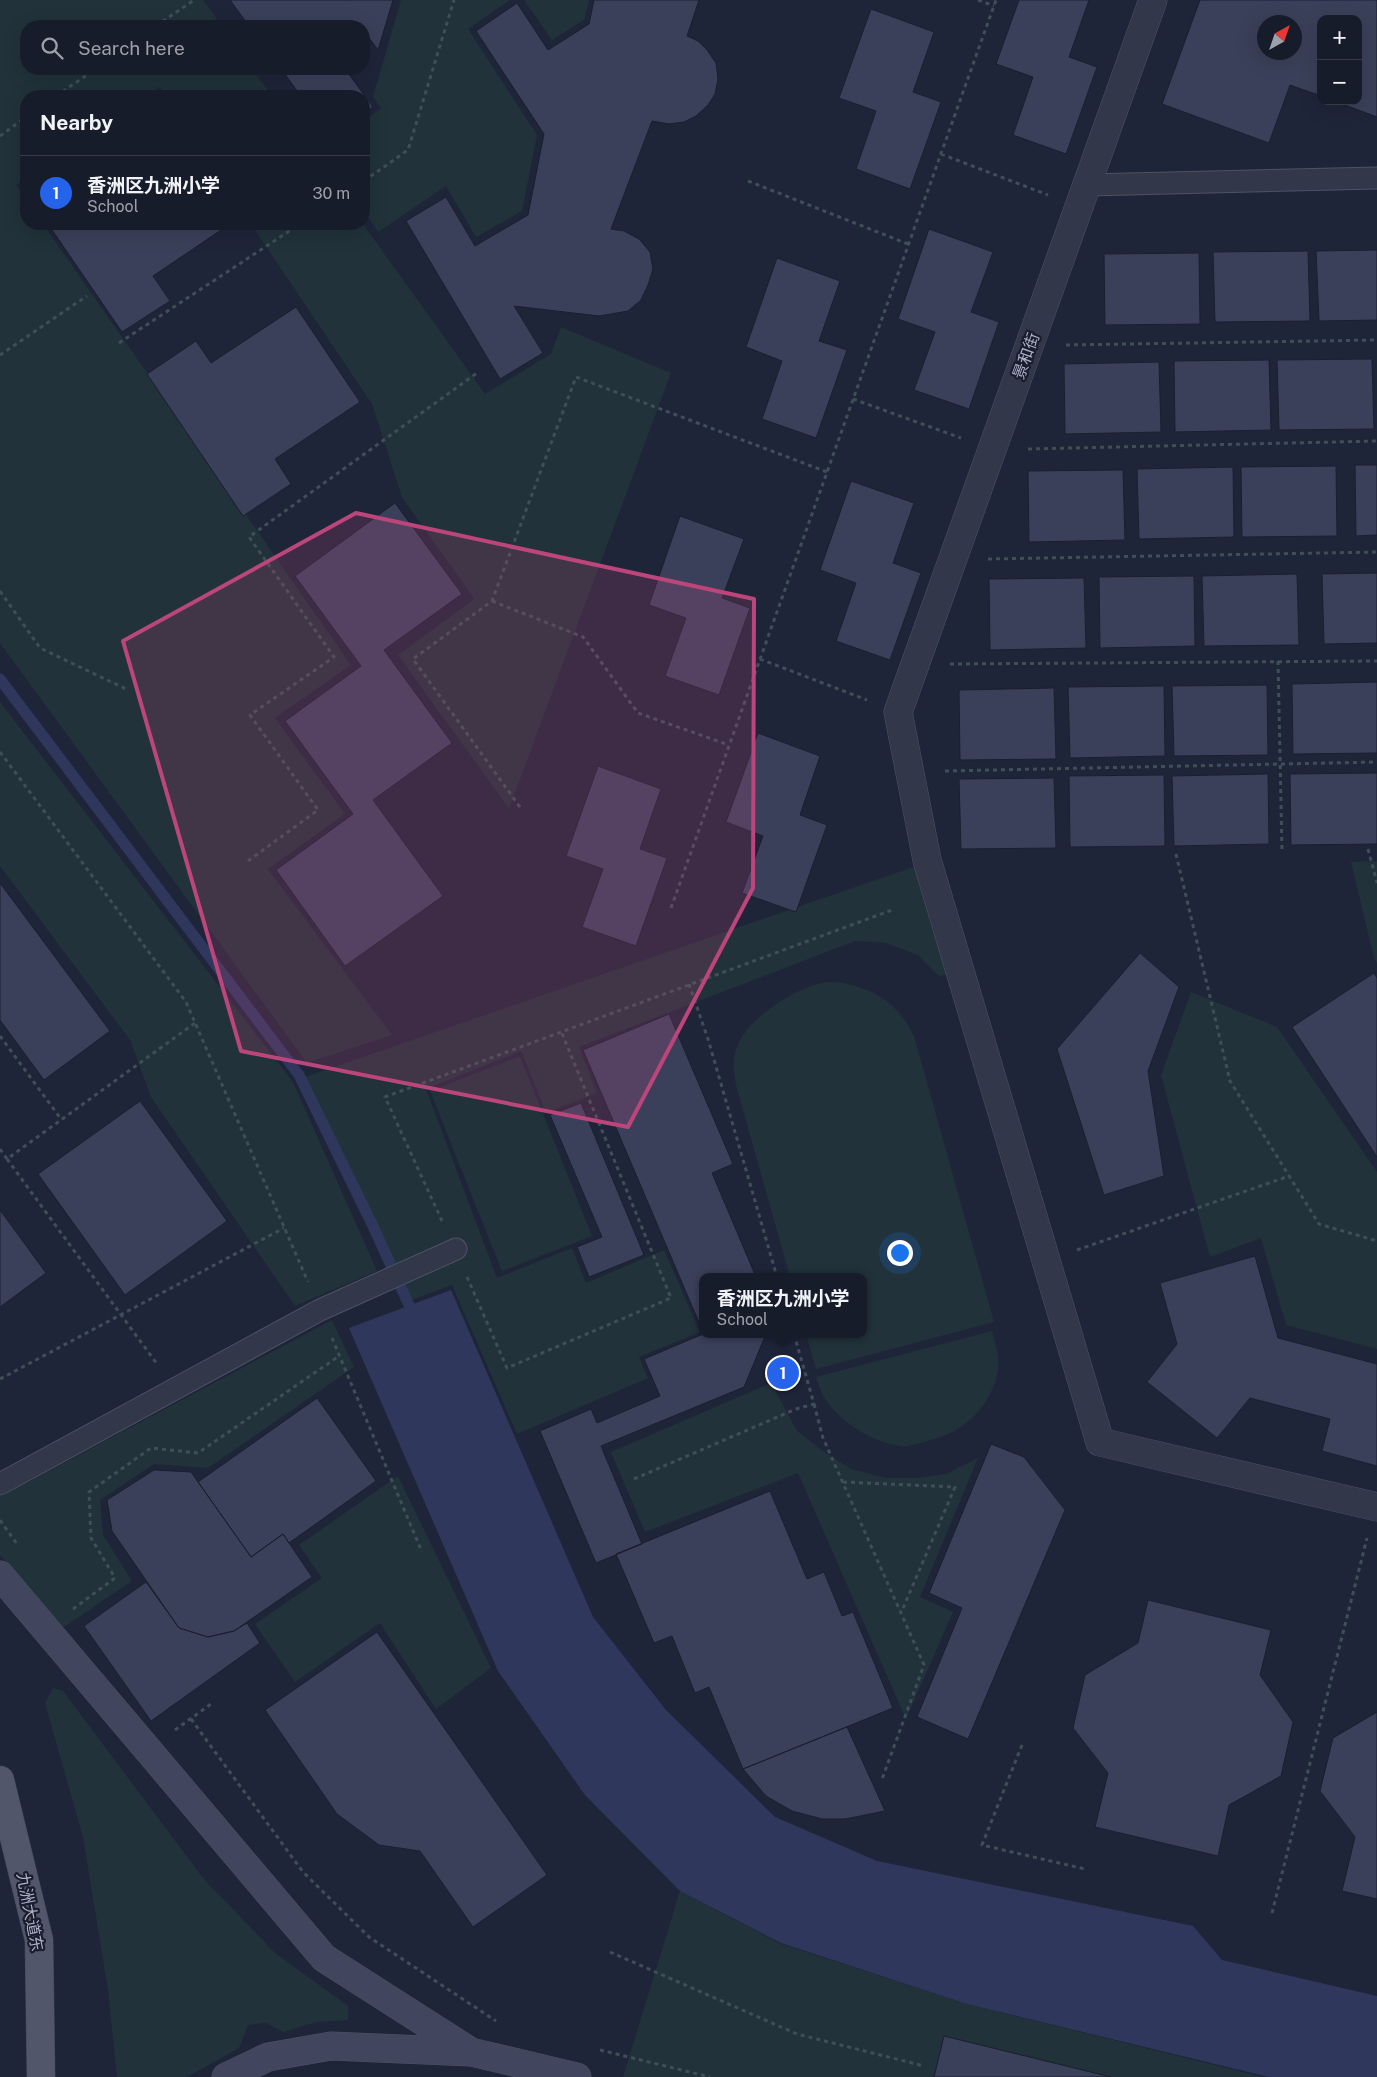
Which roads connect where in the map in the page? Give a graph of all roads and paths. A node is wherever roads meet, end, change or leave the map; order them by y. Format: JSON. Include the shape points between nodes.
{"nodes":[{"id":1,"x":194,"y":0,"type":"edge"},
{"id":2,"x":448,"y":0,"type":"edge"},
{"id":3,"x":454,"y":0,"type":"edge"},
{"id":4,"x":978,"y":0,"type":"edge"},
{"id":5,"x":996,"y":0,"type":"edge"},
{"id":6,"x":1154,"y":0,"type":"edge"},
{"id":7,"x":452,"y":6,"type":"junction"},
{"id":8,"x":994,"y":6,"type":"junction"},
{"id":9,"x":165,"y":20,"type":"edge"},
{"id":10,"x":87,"y":75,"type":"edge"},
{"id":11,"x":65,"y":90,"type":"edge"},
{"id":12,"x":20,"y":122,"type":"edge"},
{"id":13,"x":0,"y":136,"type":"edge"},
{"id":14,"x":941,"y":154,"type":"junction"},
{"id":15,"x":370,"y":177,"type":"edge"},
{"id":16,"x":1377,"y":178,"type":"edge"},
{"id":17,"x":748,"y":181,"type":"dead end"},
{"id":18,"x":1083,"y":196,"type":"junction"},
{"id":19,"x":291,"y":230,"type":"edge"},
{"id":20,"x":908,"y":244,"type":"junction"},
{"id":21,"x":87,"y":296,"type":"dead end"},
{"id":22,"x":1377,"y":340,"type":"edge"},
{"id":23,"x":118,"y":343,"type":"dead end"},
{"id":24,"x":1030,"y":345,"type":"junction"},
{"id":25,"x":0,"y":355,"type":"edge"},
{"id":26,"x":477,"y":373,"type":"dead end"},
{"id":27,"x":853,"y":399,"type":"junction"},
{"id":28,"x":1377,"y":440,"type":"edge"},
{"id":29,"x":992,"y":450,"type":"junction"},
{"id":30,"x":827,"y":472,"type":"junction"},
{"id":31,"x":1377,"y":552,"type":"edge"},
{"id":32,"x":952,"y":560,"type":"junction"},
{"id":33,"x":0,"y":591,"type":"edge"},
{"id":34,"x":492,"y":601,"type":"junction"},
{"id":35,"x":760,"y":659,"type":"junction"},
{"id":36,"x":1377,"y":661,"type":"edge"},
{"id":37,"x":1278,"y":662,"type":"junction"},
{"id":38,"x":915,"y":665,"type":"junction"},
{"id":39,"x":126,"y":689,"type":"dead end"},
{"id":40,"x":898,"y":712,"type":"junction"},
{"id":41,"x":729,"y":745,"type":"junction"},
{"id":42,"x":0,"y":753,"type":"edge"},
{"id":43,"x":1377,"y":762,"type":"edge"},
{"id":44,"x":1279,"y":764,"type":"junction"},
{"id":45,"x":910,"y":771,"type":"junction"},
{"id":46,"x":520,"y":808,"type":"dead end"},
{"id":47,"x":1368,"y":849,"type":"dead end"},
{"id":48,"x":1282,"y":851,"type":"dead end"},
{"id":49,"x":1176,"y":854,"type":"dead end"},
{"id":50,"x":248,"y":862,"type":"dead end"},
{"id":51,"x":1377,"y":883,"type":"edge"},
{"id":52,"x":671,"y":908,"type":"dead end"},
{"id":53,"x":892,"y":910,"type":"dead end"},
{"id":54,"x":689,"y":984,"type":"junction"},
{"id":55,"x":195,"y":1023,"type":"junction"},
{"id":56,"x":561,"y":1031,"type":"junction"},
{"id":57,"x":0,"y":1036,"type":"edge"},
{"id":58,"x":61,"y":1119,"type":"junction"},
{"id":59,"x":0,"y":1149,"type":"edge"},
{"id":60,"x":7,"y":1159,"type":"junction"},
{"id":61,"x":1289,"y":1176,"type":"junction"},
{"id":62,"x":284,"y":1228,"type":"junction"},
{"id":63,"x":1377,"y":1241,"type":"edge"},
{"id":64,"x":456,"y":1249,"type":"junction"},
{"id":65,"x":1046,"y":1260,"type":"junction"},
{"id":66,"x":776,"y":1273,"type":"edge"},
{"id":67,"x":320,"y":1310,"type":"junction"},
{"id":68,"x":121,"y":1314,"type":"junction"},
{"id":69,"x":795,"y":1338,"type":"edge"},
{"id":70,"x":339,"y":1356,"type":"junction"},
{"id":71,"x":0,"y":1379,"type":"edge"},
{"id":72,"x":176,"y":1389,"type":"junction"},
{"id":73,"x":814,"y":1404,"type":"junction"},
{"id":74,"x":634,"y":1480,"type":"dead end"},
{"id":75,"x":843,"y":1482,"type":"junction"},
{"id":76,"x":0,"y":1484,"type":"edge"},
{"id":77,"x":1376,"y":1507,"type":"edge"},
{"id":78,"x":422,"y":1552,"type":"dead end"},
{"id":79,"x":0,"y":1575,"type":"edge"},
{"id":80,"x":901,"y":1613,"type":"junction"},
{"id":81,"x":45,"y":1628,"type":"junction"},
{"id":82,"x":211,"y":1704,"type":"dead end"},
{"id":83,"x":191,"y":1719,"type":"junction"},
{"id":84,"x":1022,"y":1745,"type":"dead end"},
{"id":85,"x":147,"y":1749,"type":"junction"},
{"id":86,"x":882,"y":1779,"type":"dead end"},
{"id":87,"x":0,"y":1780,"type":"edge"},
{"id":88,"x":1085,"y":1869,"type":"dead end"},
{"id":89,"x":1272,"y":1913,"type":"dead end"},
{"id":90,"x":610,"y":1952,"type":"dead end"},
{"id":91,"x":498,"y":2022,"type":"dead end"},
{"id":92,"x":599,"y":2050,"type":"dead end"},
{"id":93,"x":471,"y":2052,"type":"junction"},
{"id":94,"x":924,"y":2066,"type":"dead end"},
{"id":95,"x":41,"y":2077,"type":"edge"},
{"id":96,"x":226,"y":2077,"type":"edge"},
{"id":97,"x":577,"y":2077,"type":"edge"},
{"id":98,"x":710,"y":2077,"type":"edge"}],
"edges":[{"from":1,"to":9,"type":"path"},
{"from":2,"to":7,"type":"path"},
{"from":3,"to":7,"type":"path"},
{"from":4,"to":8,"type":"path"},
{"from":5,"to":8,"type":"path"},
{"from":6,"to":18,"type":"street","name":"景和街"},
{"from":7,"to":15,"type":"path","via":[[408,150]]},
{"from":8,"to":14,"type":"path"},
{"from":10,"to":11,"type":"path"},
{"from":12,"to":13,"type":"path"},
{"from":14,"to":18,"type":"path"},
{"from":14,"to":20,"type":"path"},
{"from":16,"to":18,"type":"lane"},
{"from":17,"to":20,"type":"path"},
{"from":18,"to":24,"type":"street","name":"景和街"},
{"from":19,"to":23,"type":"path"},
{"from":20,"to":27,"type":"path"},
{"from":21,"to":25,"type":"path"},
{"from":22,"to":24,"type":"path"},
{"from":24,"to":29,"type":"street","name":"景和街"},
{"from":26,"to":50,"type":"path","via":[[249,536],[334,657],[250,715],[318,810]]},
{"from":27,"to":29,"type":"path"},
{"from":27,"to":30,"type":"path"},
{"from":28,"to":29,"type":"path"},
{"from":29,"to":32,"type":"street","name":"景和街"},
{"from":30,"to":34,"type":"path","via":[[576,377]]},
{"from":30,"to":35,"type":"path"},
{"from":31,"to":32,"type":"path"},
{"from":32,"to":38,"type":"street","name":"景和街"},
{"from":33,"to":39,"type":"path","via":[[40,648]]},
{"from":34,"to":41,"type":"path","via":[[583,637],[638,714]]},
{"from":34,"to":46,"type":"path","via":[[413,659]]},
{"from":35,"to":40,"type":"path"},
{"from":35,"to":41,"type":"path"},
{"from":36,"to":37,"type":"path"},
{"from":37,"to":38,"type":"path"},
{"from":37,"to":44,"type":"path"},
{"from":38,"to":40,"type":"street","name":"景和街"},
{"from":40,"to":45,"type":"street"},
{"from":41,"to":52,"type":"path"},
{"from":42,"to":55,"type":"path","via":[[186,1002]]},
{"from":43,"to":44,"type":"path"},
{"from":44,"to":45,"type":"path"},
{"from":44,"to":48,"type":"path"},
{"from":45,"to":65,"type":"street","via":[[927,860]]},
{"from":47,"to":51,"type":"path"},
{"from":49,"to":61,"type":"path","via":[[1230,1080]]},
{"from":53,"to":54,"type":"path"},
{"from":54,"to":56,"type":"path"},
{"from":54,"to":66,"type":"path"},
{"from":55,"to":58,"type":"path"},
{"from":55,"to":62,"type":"path"},
{"from":56,"to":64,"type":"path","via":[[385,1097]]},
{"from":56,"to":64,"type":"path","via":[[671,1298],[506,1368]]},
{"from":57,"to":58,"type":"path"},
{"from":58,"to":60,"type":"path"},
{"from":59,"to":60,"type":"path"},
{"from":60,"to":68,"type":"path"},
{"from":61,"to":63,"type":"path","via":[[1319,1224]]},
{"from":61,"to":65,"type":"path"},
{"from":62,"to":67,"type":"path"},
{"from":62,"to":68,"type":"path"},
{"from":64,"to":67,"type":"lane"},
{"from":65,"to":77,"type":"street","via":[[1100,1442]]},
{"from":67,"to":70,"type":"path"},
{"from":67,"to":72,"type":"lane"},
{"from":68,"to":71,"type":"path"},
{"from":68,"to":72,"type":"path"},
{"from":69,"to":73,"type":"path"},
{"from":70,"to":78,"type":"path"},
{"from":70,"to":81,"type":"path","via":[[198,1453],[151,1448],[89,1492],[91,1538],[115,1578]]},
{"from":72,"to":76,"type":"lane"},
{"from":73,"to":74,"type":"path"},
{"from":73,"to":75,"type":"path","via":[[823,1438]]},
{"from":75,"to":80,"type":"path"},
{"from":75,"to":80,"type":"path","via":[[955,1487]]},
{"from":77,"to":89,"type":"path"},
{"from":79,"to":81,"type":"street"},
{"from":80,"to":86,"type":"path","via":[[924,1665]]},
{"from":81,"to":85,"type":"street"},
{"from":82,"to":83,"type":"path"},
{"from":83,"to":85,"type":"path"},
{"from":83,"to":91,"type":"path","via":[[304,1872],[369,1937]]},
{"from":84,"to":88,"type":"path","via":[[982,1845]]},
{"from":85,"to":93,"type":"street","via":[[324,1958]]},
{"from":87,"to":95,"type":"main road","name":"九洲大道东","via":[[39,1940]]},
{"from":90,"to":94,"type":"path","via":[[797,2034]]},
{"from":92,"to":98,"type":"path"},
{"from":93,"to":96,"type":"street","via":[[331,2046],[268,2057]]},
{"from":93,"to":97,"type":"street"}]}
